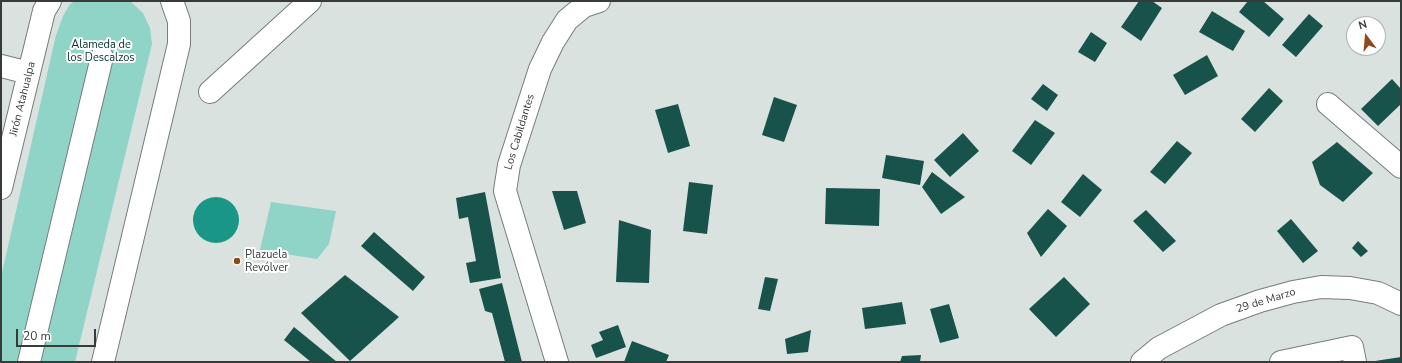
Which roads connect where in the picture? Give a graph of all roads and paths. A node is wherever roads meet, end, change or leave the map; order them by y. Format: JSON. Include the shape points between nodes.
{"nodes":[{"id":1,"x":172,"y":1,"type":"edge"},
{"id":2,"x":310,"y":1,"type":"edge"},
{"id":3,"x":592,"y":4,"type":"edge"},
{"id":4,"x":47,"y":6,"type":"edge"},
{"id":5,"x":102,"y":57,"type":"dead end"},
{"id":6,"x":1,"y":66,"type":"edge"},
{"id":7,"x":29,"y":73,"type":"junction"},
{"id":8,"x":210,"y":92,"type":"dead end"},
{"id":9,"x":1328,"y":104,"type":"dead end"},
{"id":10,"x":1401,"y":167,"type":"edge"},
{"id":11,"x":1,"y":188,"type":"edge"},
{"id":12,"x":1401,"y":304,"type":"edge"},
{"id":13,"x":29,"y":362,"type":"edge"},
{"id":14,"x":104,"y":362,"type":"edge"},
{"id":15,"x":557,"y":362,"type":"edge"},
{"id":16,"x":1142,"y":362,"type":"edge"},
{"id":17,"x":1281,"y":362,"type":"edge"},
{"id":18,"x":1355,"y":362,"type":"edge"}],
"edges":[{"from":1,"to":14,"type":"street","via":[[179,21],[179,44]]},
{"from":2,"to":8,"type":"street"},
{"from":3,"to":15,"type":"street","name":"Los Cabildantes","via":[[567,20],[540,69],[509,165],[505,191]]},
{"from":4,"to":7,"type":"street","name":"Jirón Atahualpa"},
{"from":5,"to":13,"type":"street"},
{"from":6,"to":7,"type":"street"},
{"from":7,"to":11,"type":"street","name":"Jirón Atahualpa"},
{"from":9,"to":10,"type":"street"},
{"from":12,"to":16,"type":"street","name":"29 de Marzo","via":[[1378,293],[1350,288],[1321,287],[1293,292],[1221,315],[1159,348]]},
{"from":17,"to":18,"type":"street","via":[[1352,347]]}]}
